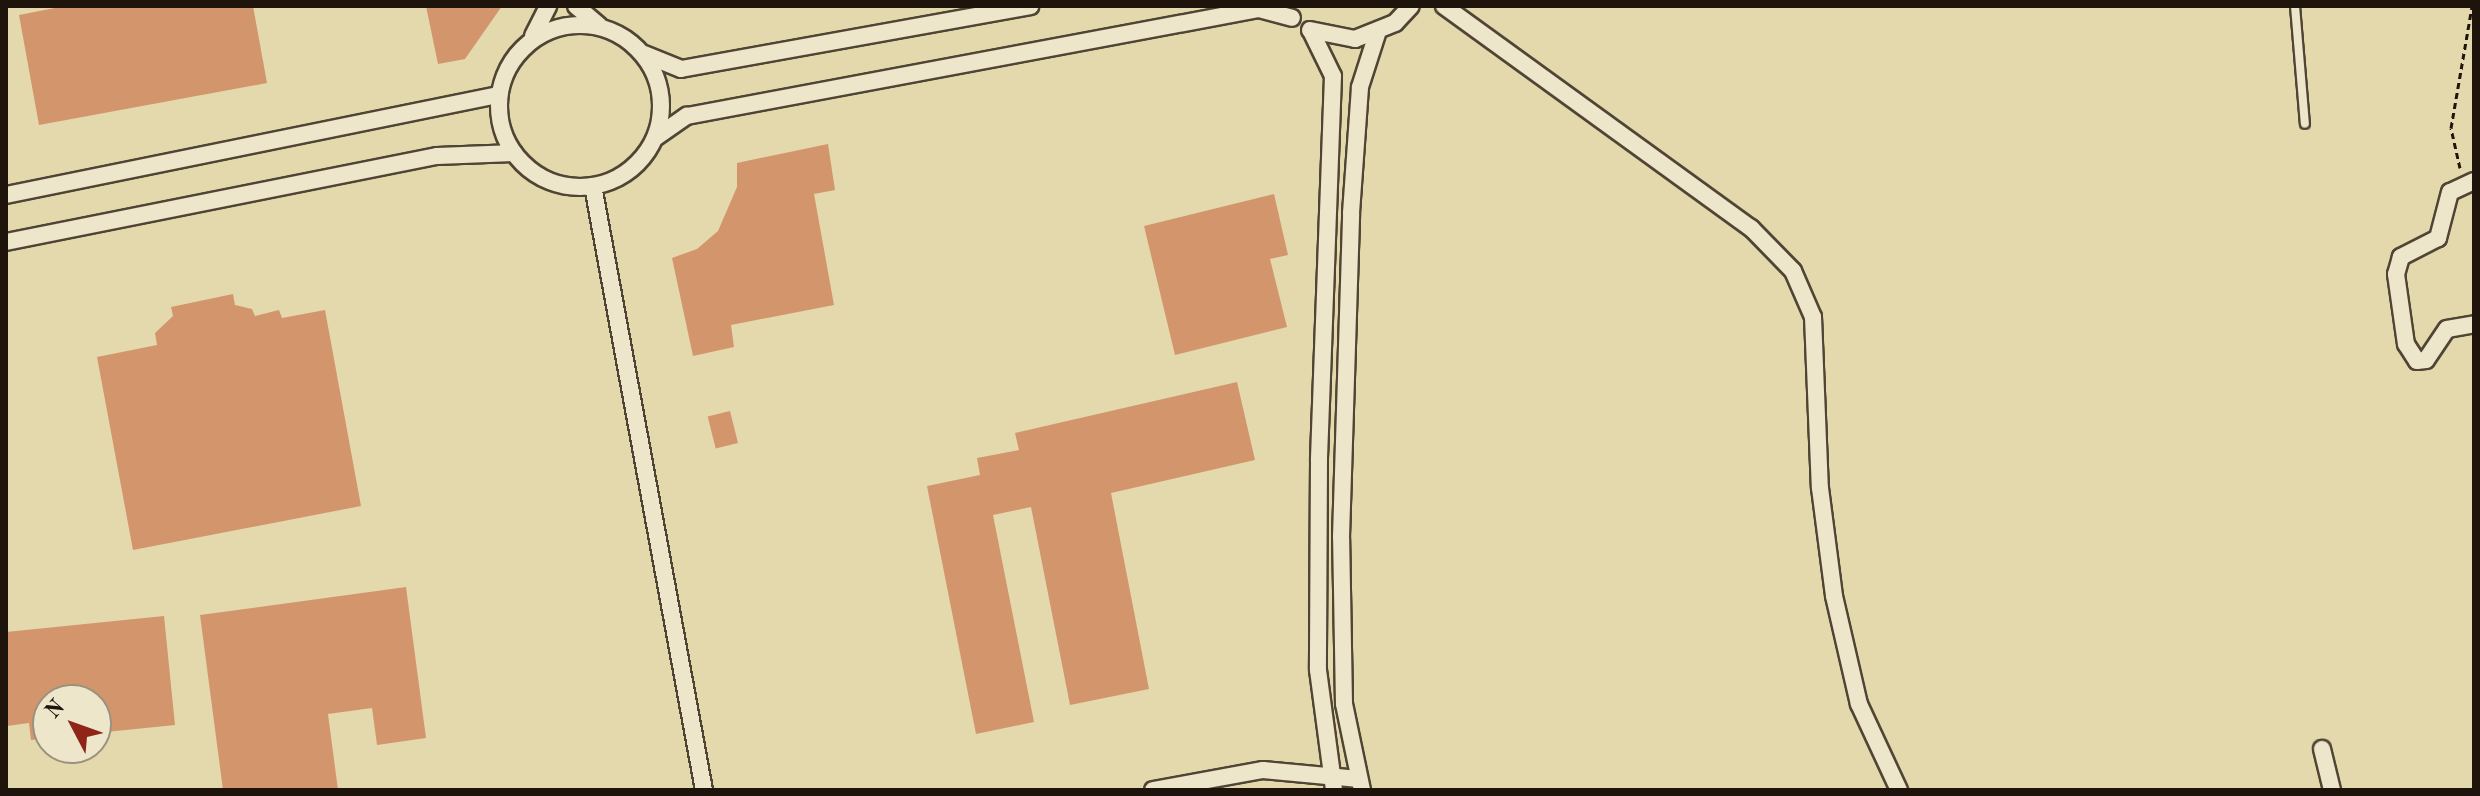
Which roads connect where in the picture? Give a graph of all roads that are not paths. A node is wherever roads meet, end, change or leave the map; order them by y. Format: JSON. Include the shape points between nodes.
{"nodes":[{"id":1,"x":548,"y":6,"type":"edge"},
{"id":2,"x":576,"y":6,"type":"edge"},
{"id":3,"x":1030,"y":6,"type":"edge"},
{"id":4,"x":1411,"y":6,"type":"edge"},
{"id":5,"x":1444,"y":6,"type":"edge"},
{"id":6,"x":2295,"y":6,"type":"edge"},
{"id":7,"x":1287,"y":12,"type":"edge"},
{"id":8,"x":600,"y":26,"type":"junction"},
{"id":9,"x":1311,"y":31,"type":"junction"},
{"id":10,"x":1377,"y":34,"type":"junction"},
{"id":11,"x":529,"y":42,"type":"junction"},
{"id":12,"x":642,"y":53,"type":"junction"},
{"id":13,"x":498,"y":95,"type":"junction"},
{"id":14,"x":2305,"y":124,"type":"dead end"},
{"id":15,"x":655,"y":138,"type":"junction"},
{"id":16,"x":514,"y":153,"type":"junction"},
{"id":17,"x":2469,"y":182,"type":"edge"},
{"id":18,"x":593,"y":186,"type":"junction"},
{"id":19,"x":6,"y":195,"type":"edge"},
{"id":20,"x":6,"y":242,"type":"edge"},
{"id":21,"x":2474,"y":324,"type":"edge"},
{"id":22,"x":2322,"y":749,"type":"dead end"},
{"id":23,"x":1331,"y":773,"type":"junction"},
{"id":24,"x":1361,"y":784,"type":"edge"},
{"id":25,"x":704,"y":790,"type":"edge"},
{"id":26,"x":1153,"y":790,"type":"edge"},
{"id":27,"x":1334,"y":790,"type":"edge"},
{"id":28,"x":1899,"y":790,"type":"edge"},
{"id":29,"x":2332,"y":790,"type":"edge"}],
"edges":[{"from":1,"to":11,"type":"street"},
{"from":2,"to":8,"type":"street"},
{"from":3,"to":12,"type":"street","via":[[681,69]]},
{"from":4,"to":10,"type":"street"},
{"from":5,"to":28,"type":"street","via":[[1751,228],[1793,271],[1813,317],[1820,488],[1834,596],[1859,704]]},
{"from":6,"to":14,"type":"lane"},
{"from":7,"to":9,"type":"street"},
{"from":7,"to":15,"type":"street","via":[[1259,9],[702,113],[687,116]]},
{"from":8,"to":11,"type":"street","via":[[552,29]]},
{"from":8,"to":12,"type":"street"},
{"from":9,"to":10,"type":"street","via":[[1332,38]]},
{"from":9,"to":23,"type":"street","via":[[1333,76],[1318,655]]},
{"from":10,"to":24,"type":"street","via":[[1360,87],[1339,617],[1344,704]]},
{"from":11,"to":13,"type":"street","via":[[512,60]]},
{"from":12,"to":15,"type":"street","via":[[661,94]]},
{"from":13,"to":16,"type":"street","via":[[498,115]]},
{"from":13,"to":19,"type":"street"},
{"from":15,"to":18,"type":"street","via":[[641,159],[613,180]]},
{"from":16,"to":18,"type":"street","via":[[538,176],[570,187]]},
{"from":16,"to":20,"type":"street","via":[[437,156]]},
{"from":17,"to":21,"type":"street","via":[[2450,192],[2438,238],[2401,257],[2396,274],[2406,344],[2417,361],[2426,360],[2447,329]]},
{"from":18,"to":25,"type":"street"},
{"from":22,"to":29,"type":"street"},
{"from":23,"to":24,"type":"street"},
{"from":23,"to":26,"type":"street","via":[[1263,770]]},
{"from":23,"to":27,"type":"street"}]}
